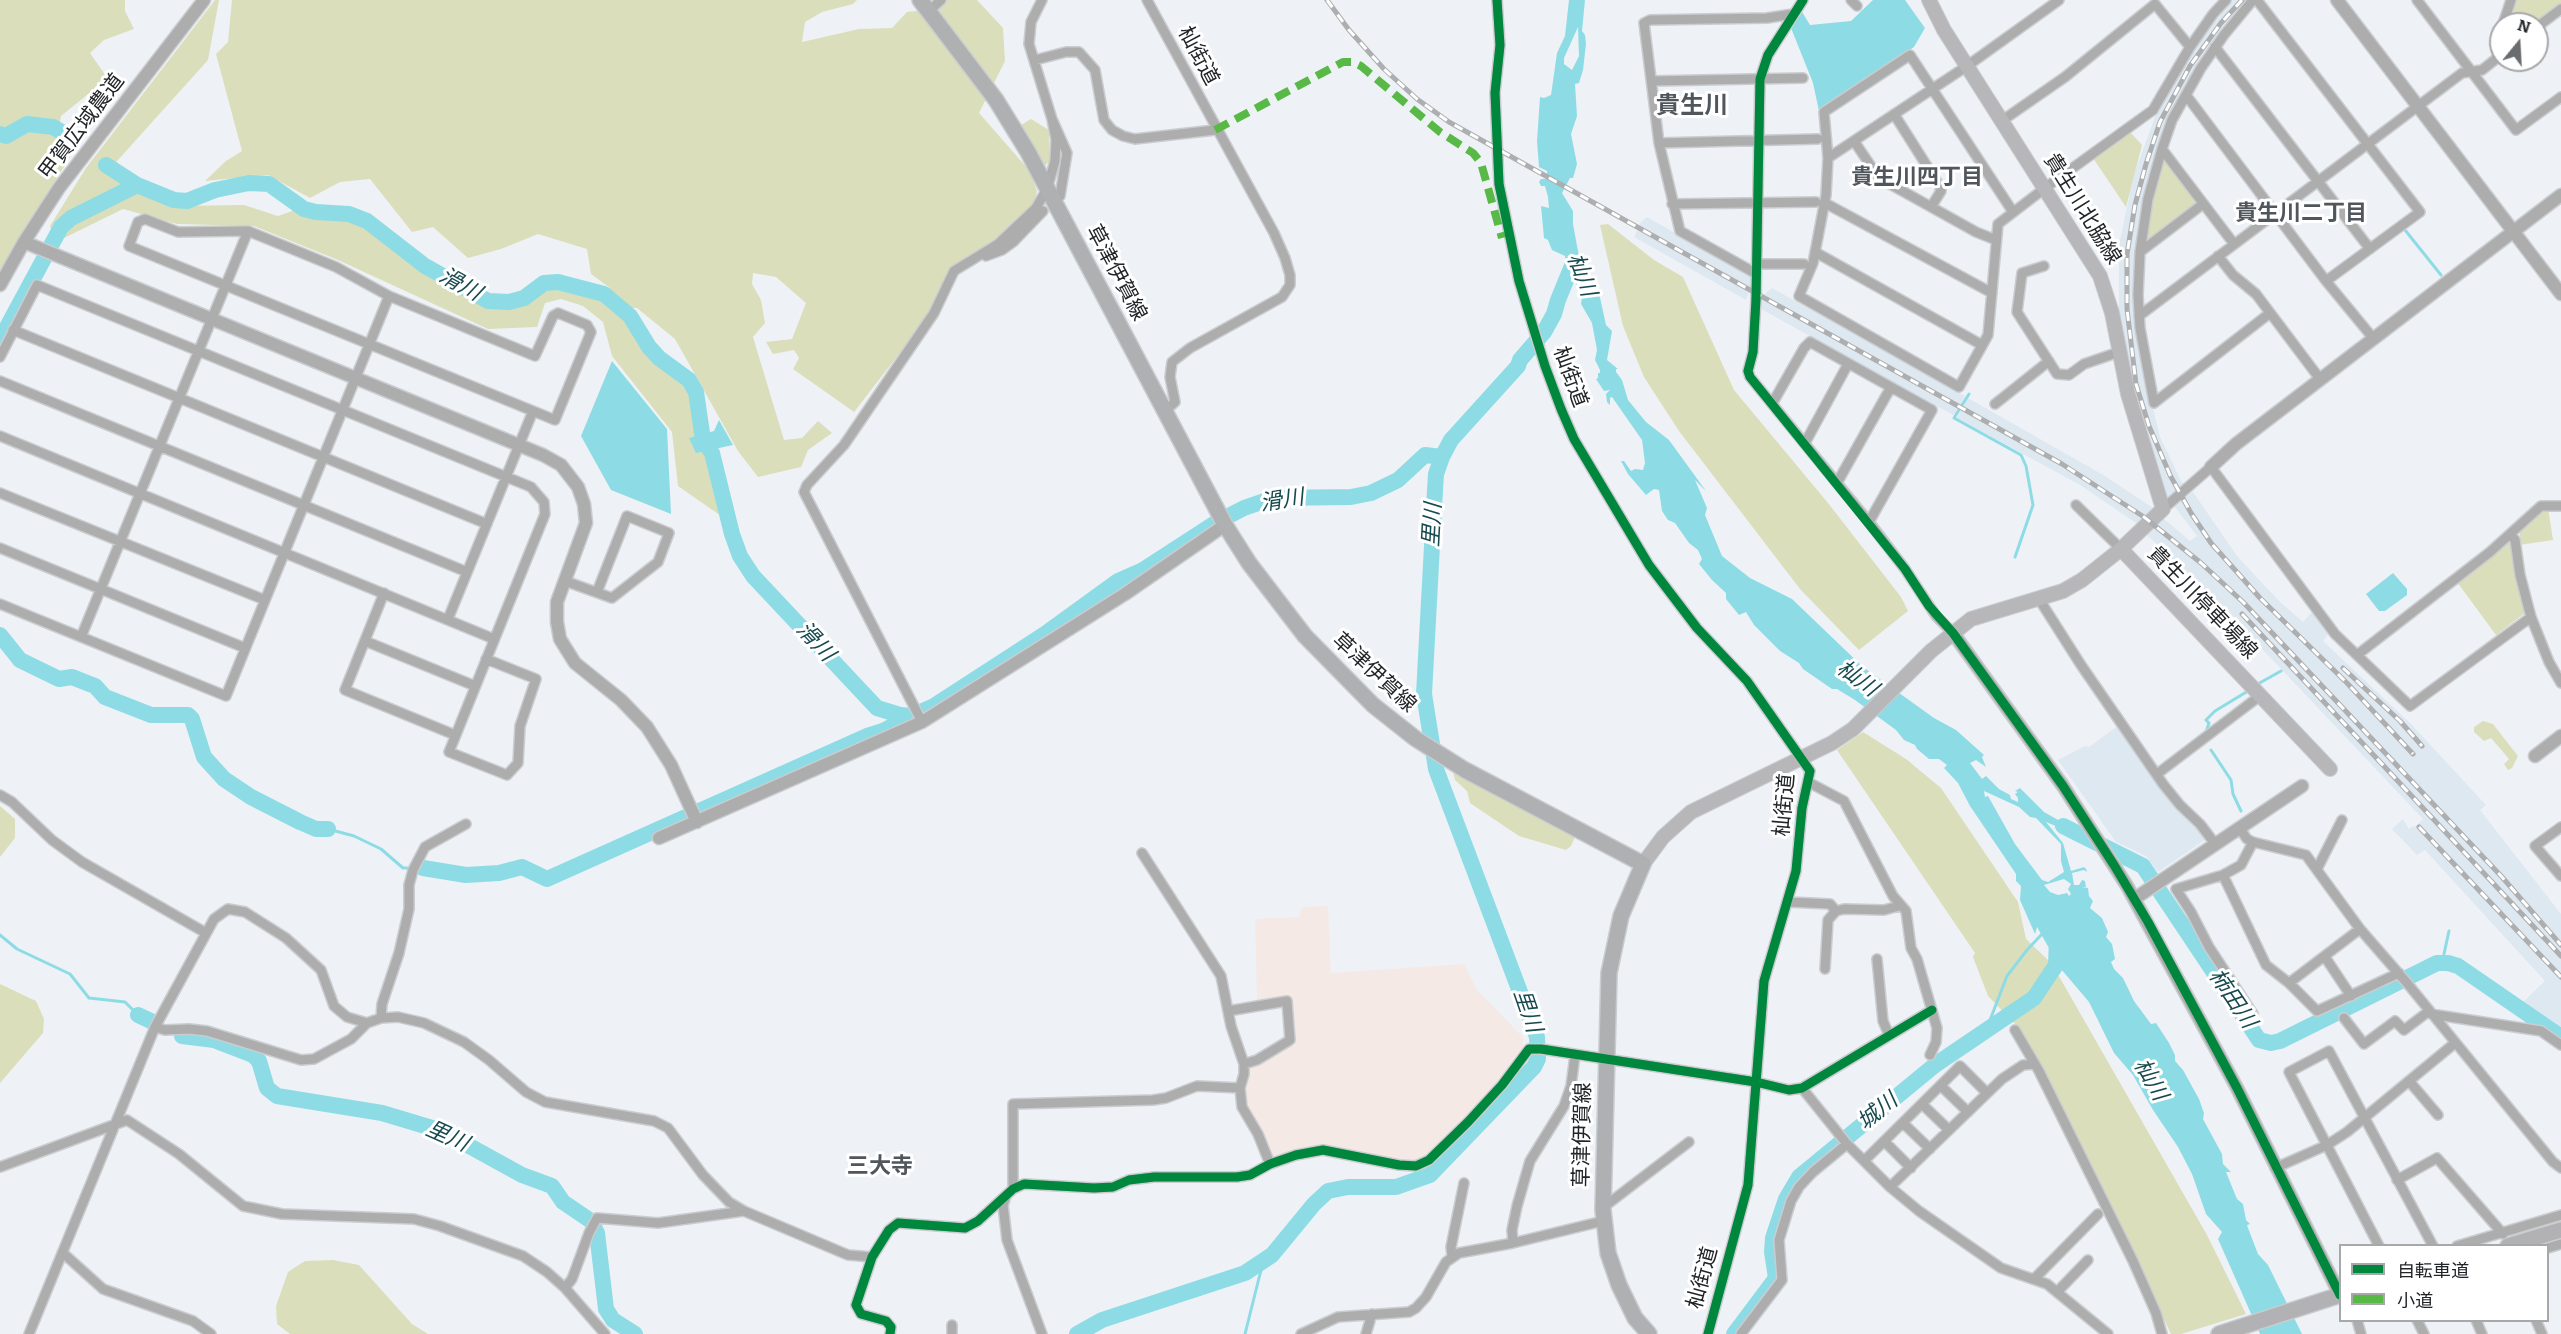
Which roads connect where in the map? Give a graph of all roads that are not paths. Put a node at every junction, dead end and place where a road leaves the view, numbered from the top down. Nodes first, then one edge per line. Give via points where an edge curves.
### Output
1 (204, 0) edge
2 (941, 0) edge
3 (1042, 0) edge
4 (1147, 0) edge
5 (1497, 0) edge
6 (1803, 0) edge
7 (2059, 0) edge
8 (2226, 0) edge
9 (2255, 0) edge
10 (2337, 0) edge
11 (2417, 0) edge
12 (1934, 2) edge
13 (924, 6) edge
14 (1792, 14) junction
15 (2190, 47) junction
16 (2215, 47) junction
17 (1035, 60) junction
18 (2489, 64) edge
19 (1967, 66) junction
20 (2471, 72) junction
21 (1803, 78) dead end
22 (1760, 79) junction
23 (1652, 81) junction
24 (1933, 89) junction
25 (2186, 94) junction
26 (2561, 97) edge
27 (2419, 106) junction
28 (1894, 114) junction
29 (1052, 119) junction
30 (2002, 120) junction
31 (1215, 130) junction
32 (1818, 140) dead end
33 (1759, 141) junction
34 (1854, 141) junction
35 (1659, 143) junction
36 (2368, 144) junction
37 (2162, 149) junction
38 (1828, 158) junction
39 (2318, 180) junction
40 (2044, 188) junction
41 (1054, 192) junction
42 (2561, 195) edge
43 (1820, 202) junction
44 (1757, 203) junction
45 (1672, 204) junction
46 (2203, 204) junction
47 (1931, 207) junction
48 (1043, 211) dead end
49 (2013, 212) junction
50 (2275, 215) junction
51 (248, 231) junction
52 (2514, 231) junction
53 (1996, 240) junction
54 (24, 242) junction
55 (2234, 244) junction
56 (2370, 249) junction
57 (1815, 252) junction
58 (2140, 252) junction
59 (980, 256) junction
60 (2218, 256) junction
61 (1804, 264) dead end
62 (2044, 266) dead end
63 (1756, 269) junction
64 (2326, 281) junction
65 (0, 285) edge
66 (226, 285) junction
67 (1992, 293) junction
68 (2561, 294) edge
69 (389, 296) junction
70 (2270, 313) junction
71 (2139, 316) junction
72 (212, 319) junction
73 (13, 330) junction
74 (2373, 338) junction
75 (370, 344) junction
76 (1982, 345) junction
77 (199, 351) junction
78 (2119, 352) junction
79 (0, 357) edge
80 (2049, 361) junction
81 (1848, 364) junction
82 (356, 379) junction
83 (2320, 379) junction
84 (0, 381) edge
85 (1891, 387) junction
86 (179, 399) junction
87 (1772, 404) junction
88 (1995, 404) dead end
89 (343, 410) junction
90 (533, 411) junction
91 (1165, 411) junction
92 (0, 436) edge
93 (1805, 443) junction
94 (519, 445) junction
95 (159, 446) junction
96 (324, 458) junction
97 (2211, 467) junction
98 (506, 477) junction
99 (1837, 483) junction
100 (0, 493) edge
101 (140, 494) junction
102 (304, 505) junction
103 (2076, 505) dead end
104 (2561, 506) edge
105 (2163, 509) junction
106 (1223, 520) junction
107 (1869, 522) junction
108 (487, 524) junction
109 (2510, 534) junction
110 (120, 542) junction
111 (0, 548) edge
112 (2121, 549) junction
113 (284, 553) junction
114 (467, 572) junction
115 (565, 581) junction
116 (100, 589) junction
117 (597, 592) junction
118 (384, 593) junction
119 (2039, 598) junction
120 (265, 600) junction
121 (0, 604) edge
122 (2531, 617) junction
123 (448, 619) junction
124 (81, 636) junction
125 (1949, 637) junction
126 (494, 639) junction
127 (364, 642) junction
128 (245, 648) junction
129 (2357, 655) junction
130 (486, 659) junction
131 (2561, 683) edge
132 (475, 686) junction
133 (2261, 695) junction
134 (921, 719) junction
135 (455, 735) junction
136 (2561, 736) edge
137 (2535, 756) dead end
138 (1801, 758) junction
139 (2330, 769) dead end
140 (2157, 774) junction
141 (1808, 782) junction
142 (2302, 786) dead end
143 (0, 795) edge
144 (2342, 820) dead end
145 (697, 822) junction
146 (466, 824) dead end
147 (2561, 827) edge
148 (2240, 829) junction
149 (659, 838) dead end
150 (2253, 842) junction
151 (2216, 845) junction
152 (1142, 853) dead end
153 (1643, 864) junction
154 (2317, 869) junction
155 (2223, 875) junction
156 (2561, 876) edge
157 (2134, 900) junction
158 (1789, 902) junction
159 (1899, 906) junction
160 (1836, 911) junction
161 (2360, 929) junction
162 (206, 933) junction
163 (2325, 957) junction
164 (1877, 959) dead end
165 (1825, 969) dead end
166 (2403, 978) junction
167 (2289, 983) junction
168 (2351, 996) junction
169 (1932, 1010) junction
170 (1228, 1011) junction
171 (2430, 1012) junction
172 (2253, 1014) dead end
173 (381, 1018) junction
174 (2344, 1018) dead end
175 (367, 1023) junction
176 (155, 1026) junction
177 (2015, 1030) dead end
178 (1889, 1035) junction
179 (2456, 1043) junction
180 (2561, 1046) edge
181 (1575, 1055) junction
182 (1930, 1055) dead end
183 (1606, 1060) junction
184 (1244, 1064) junction
185 (2035, 1064) junction
186 (2409, 1081) junction
187 (1756, 1082) junction
188 (1941, 1086) junction
189 (1239, 1088) junction
190 (1802, 1088) junction
191 (1987, 1093) junction
192 (1922, 1104) junction
193 (1968, 1112) junction
194 (2438, 1115) dead end
195 (2365, 1118) junction
196 (114, 1123) junction
197 (1903, 1123) junction
198 (1949, 1130) junction
199 (1689, 1142) dead end
200 (1844, 1142) junction
201 (1884, 1142) junction
202 (2327, 1145) junction
203 (1930, 1149) junction
204 (1864, 1161) junction
205 (1270, 1164) junction
206 (0, 1167) edge
207 (1911, 1168) junction
208 (2275, 1168) junction
209 (2561, 1168) edge
210 (2397, 1180) junction
211 (1464, 1183) dead end
212 (1890, 1187) junction
213 (1009, 1193) junction
214 (1603, 1203) junction
215 (744, 1210) junction
216 (2098, 1214) dead end
217 (2561, 1215) edge
218 (1603, 1221) junction
219 (2505, 1240) edge
220 (2560, 1242) edge
221 (1513, 1243) junction
222 (2378, 1244) edge
223 (2432, 1244) edge
224 (2467, 1244) edge
225 (63, 1253) junction
226 (1452, 1256) junction
227 (872, 1257) junction
228 (2088, 1260) dead end
229 (2035, 1278) junction
230 (565, 1287) junction
231 (2057, 1292) junction
232 (2336, 1297) edge
233 (1372, 1314) junction
234 (29, 1334) edge
235 (211, 1334) edge
236 (605, 1334) edge
237 (890, 1334) edge
238 (1042, 1334) edge
239 (1301, 1334) edge
240 (1366, 1334) edge
241 (1648, 1334) edge
242 (1707, 1334) edge
243 (1741, 1334) edge
244 (2108, 1334) edge
245 (2162, 1334) edge
246 (2219, 1334) edge

1 - 54 street, 甲賀広域農道 via 77,163
2 - 13 street
3 - 17 street via 1031,22 1029,44
4 - 31 street, 杣街道
5 - 138 street, 杣街道 via 1499,184 1519,281 1549,377 1574,439 1649,565 1697,628 1747,681
6 - 14 street
7 - 19 street
8 - 15 street
9 - 16 street
9 - 36 street
10 - 27 street
11 - 20 street
12 - 19 main road, 貴生川北脇線
13 - 41 main road, 草津伊賀線 via 996,100
14 - 22 street via 1768,55
14 - 23 street via 1650,20 1644,23
15 - 30 street via 2156,4 2065,77
15 - 40 street via 2153,110
16 - 25 street
16 - 39 street
17 - 29 street
17 - 31 street via 1079,52 1095,70 1104,120 1123,136 1135,139
18 - 20 street
19 - 24 street
19 - 30 main road, 貴生川北脇線
20 - 26 street via 2516,130
20 - 27 street via 2462,73
21 - 22 street
22 - 23 street
22 - 33 street
23 - 35 street
24 - 28 street
24 - 38 street via 1910,55 1824,112
24 - 49 street
25 - 37 street
25 - 50 street
27 - 36 street
27 - 52 street
28 - 34 street
28 - 47 street via 1939,185 1941,191
29 - 41 street via 1056,139
29 - 41 street via 1067,153
30 - 40 main road, 貴生川北脇線
31 - 91 street, 杣街道 via 1286,258 1290,285 1273,302 1178,356 1170,369 1175,402
32 - 33 street
33 - 35 street
33 - 44 street
34 - 38 street
34 - 47 street via 1879,178
35 - 45 street
36 - 39 street
36 - 56 street via 2420,212
37 - 46 street
37 - 58 street via 2148,199
38 - 43 street
39 - 50 street
39 - 56 street
40 - 49 street
40 - 78 main road, 貴生川北脇線 via 2100,276
41 - 59 street via 1022,224
41 - 91 main road, 草津伊賀線
42 - 52 street
43 - 44 street
43 - 57 street
43 - 67 street
44 - 45 street
44 - 63 street
45 - 63 street via 1680,231
46 - 55 street
46 - 58 street
47 - 53 street
48 - 59 street via 1002,250
49 - 53 street via 1998,224
50 - 55 street
50 - 64 street
51 - 66 street
51 - 66 street via 178,232 145,219 138,222 129,246
51 - 69 street via 336,267
52 - 68 street
52 - 74 street
53 - 67 street
54 - 65 street, 甲賀広域農道
54 - 72 street
55 - 60 street
56 - 64 street
57 - 76 street
57 - 76 street via 1798,296 1959,387
58 - 71 street
59 - 134 street via 954,271 934,313 844,445 804,492
60 - 70 street
60 - 71 street
61 - 63 street
62 - 80 street via 2022,273 2017,312
63 - 87 street via 1753,352 1748,371
64 - 74 street
66 - 72 street
66 - 75 street
67 - 76 street via 1988,335
69 - 75 street
69 - 90 street via 535,356 558,313 587,325 591,332 555,420
70 - 71 street via 2154,403
70 - 83 street
72 - 77 street
72 - 82 street
73 - 77 street via 37,285
73 - 79 street
73 - 86 street
74 - 83 street
75 - 82 street
75 - 90 street
77 - 86 street
77 - 89 street
78 - 80 street via 2084,364 2069,375 2057,374
78 - 105 main road, 貴生川北脇線
80 - 88 street
81 - 85 street
81 - 87 street via 1810,342
81 - 93 street
82 - 89 street
82 - 94 street
83 - 97 street
84 - 95 street
85 - 99 street
85 - 107 street via 1932,410
86 - 95 street
86 - 96 street
87 - 93 street
89 - 96 street
89 - 98 street
90 - 94 street
91 - 106 main road, 草津伊賀線
92 - 101 street
93 - 99 street
94 - 98 street
94 - 115 street via 561,465 581,494 586,523
95 - 101 street
95 - 102 street
96 - 102 street
96 - 108 street
97 - 105 street
97 - 129 street via 2329,626
98 - 108 street
98 - 126 street via 536,490 544,502 545,514
99 - 107 street
100 - 110 street
101 - 110 street
101 - 113 street
102 - 113 street
102 - 114 street
103 - 112 street
104 - 109 street via 2541,506
105 - 112 main road
106 - 134 street via 1125,594
106 - 153 main road, 草津伊賀線 via 1249,562 1305,636 1373,705 1465,770
107 - 125 street
108 - 114 street
109 - 122 street via 2515,540
109 - 129 street
110 - 116 street
110 - 120 street
111 - 116 street
112 - 119 main road, 貴生川停車場線 via 2082,580
112 - 133 main road, 貴生川停車場線
113 - 118 street
113 - 120 street
114 - 123 street
115 - 117 street
115 - 145 street via 556,612 563,645 575,663 628,705 647,727 671,765
116 - 124 street
116 - 128 street
117 - 117 street via 612,598 658,561 669,533 627,516
118 - 123 street
118 - 127 street
119 - 125 main road, 貴生川停車場線 via 1971,619
119 - 140 street
120 - 128 street
121 - 124 street
122 - 129 street via 2410,706
122 - 131 street
123 - 126 street
124 - 128 street via 226,696
125 - 138 main road, 貴生川停車場線 via 1866,717 1832,742
125 - 157 street via 2084,819
126 - 130 street
127 - 132 street
127 - 135 street via 345,690
130 - 132 street
130 - 135 street via 536,678 520,726 518,763 507,775 448,752
132 - 135 street
133 - 139 main road, 貴生川停車場線
133 - 140 street
134 - 145 street
136 - 137 street
138 - 141 street, 杣街道 via 1810,771
138 - 153 main road, 貴生川停車場線 via 1691,812 1663,837
140 - 151 street
141 - 158 street, 杣街道 via 1797,871
141 - 159 street via 1844,801
142 - 148 street
143 - 162 street via 82,862
144 - 154 street
145 - 149 street
146 - 173 street via 425,847 413,870 410,909 381,1004
147 - 156 street via 2535,846
148 - 150 street
148 - 151 street
150 - 154 street via 2306,855
150 - 155 street via 2241,865
151 - 157 street
152 - 170 street via 1218,969
153 - 183 main road, 草津伊賀線 via 1621,916 1610,973
154 - 161 street
155 - 167 street via 2266,965
155 - 172 street via 2176,889
157 - 208 street via 2237,1088
158 - 160 street via 1830,904
158 - 187 street, 杣街道 via 1767,968
159 - 160 street
159 - 169 street via 1908,915 1911,948
160 - 165 street via 1828,920
161 - 163 street
161 - 166 street
162 - 175 street via 214,919 228,909 245,912 286,938 321,970 334,1006 348,1017
162 - 176 street
163 - 167 street
163 - 168 street
164 - 178 street via 1882,1021
166 - 168 street
166 - 171 street
167 - 168 street via 2317,1011
169 - 178 street
169 - 182 street via 1937,1035
170 - 184 street
170 - 184 street via 1287,1001 1290,1040
171 - 174 street via 2404,1030 2395,1020 2364,1044
171 - 179 street
171 - 180 street via 2541,1031
173 - 175 street
173 - 215 street via 424,1023 464,1042 526,1092 545,1102 654,1120 668,1128 729,1202
175 - 176 street via 351,1039 314,1059 301,1060 207,1031 165,1030
176 - 196 street
177 - 185 street
178 - 190 street
179 - 186 street
179 - 209 street
181 - 183 street
181 - 205 street via 1529,1049 1468,1122 1422,1164 1399,1165 1323,1150
181 - 221 street via 1564,1106 1530,1161 1516,1206
183 - 187 street
183 - 214 main road, 草津伊賀線
184 - 189 street
185 - 191 street via 2011,1072
185 - 245 street via 2133,1261
186 - 194 street
186 - 195 street
187 - 190 street via 1789,1090
187 - 242 street, 杣街道 via 1748,1185
188 - 191 street via 1960,1066
188 - 192 street
188 - 193 street
189 - 205 street via 1242,1107
189 - 213 street via 1197,1086 1153,1100 1013,1104
190 - 200 street
191 - 193 street
192 - 197 street
192 - 198 street
193 - 198 street
195 - 202 street
195 - 202 street via 2329,1051 2289,1072
195 - 210 street
196 - 206 street
196 - 225 street
196 - 230 street via 130,1121 187,1160 243,1206 282,1214 424,1221 523,1256
197 - 201 street
197 - 203 street
198 - 203 street
199 - 214 street via 1609,1203
200 - 204 street
200 - 243 street via 1804,1180 1795,1194 1779,1240 1782,1280
201 - 204 street
201 - 207 street
202 - 208 street
202 - 222 street
203 - 207 street
204 - 212 street
205 - 213 street via 1238,1178 1154,1177 1094,1188 1033,1183
207 - 212 street
208 - 232 street
210 - 219 street via 2437,1158
210 - 223 street
211 - 226 street
212 - 229 street via 2001,1268
213 - 227 street via 965,1228 898,1222 888,1230
213 - 238 street via 1003,1205 1007,1240
214 - 218 main road, 草津伊賀線
215 - 227 street via 848,1255
215 - 230 street via 658,1223 597,1218
216 - 229 street
217 - 219 street
218 - 221 street
218 - 241 main road, 草津伊賀線 via 1619,1285 1635,1318
219 - 220 highway
219 - 224 street
221 - 226 street
225 - 234 street
225 - 235 street via 103,1289 193,1321
226 - 233 street via 1416,1308 1409,1312
227 - 237 street via 856,1305 861,1314 886,1321 891,1327
228 - 231 street
229 - 231 street
230 - 236 street
231 - 244 street
232 - 246 highway
233 - 239 street via 1338,1317
233 - 240 street

